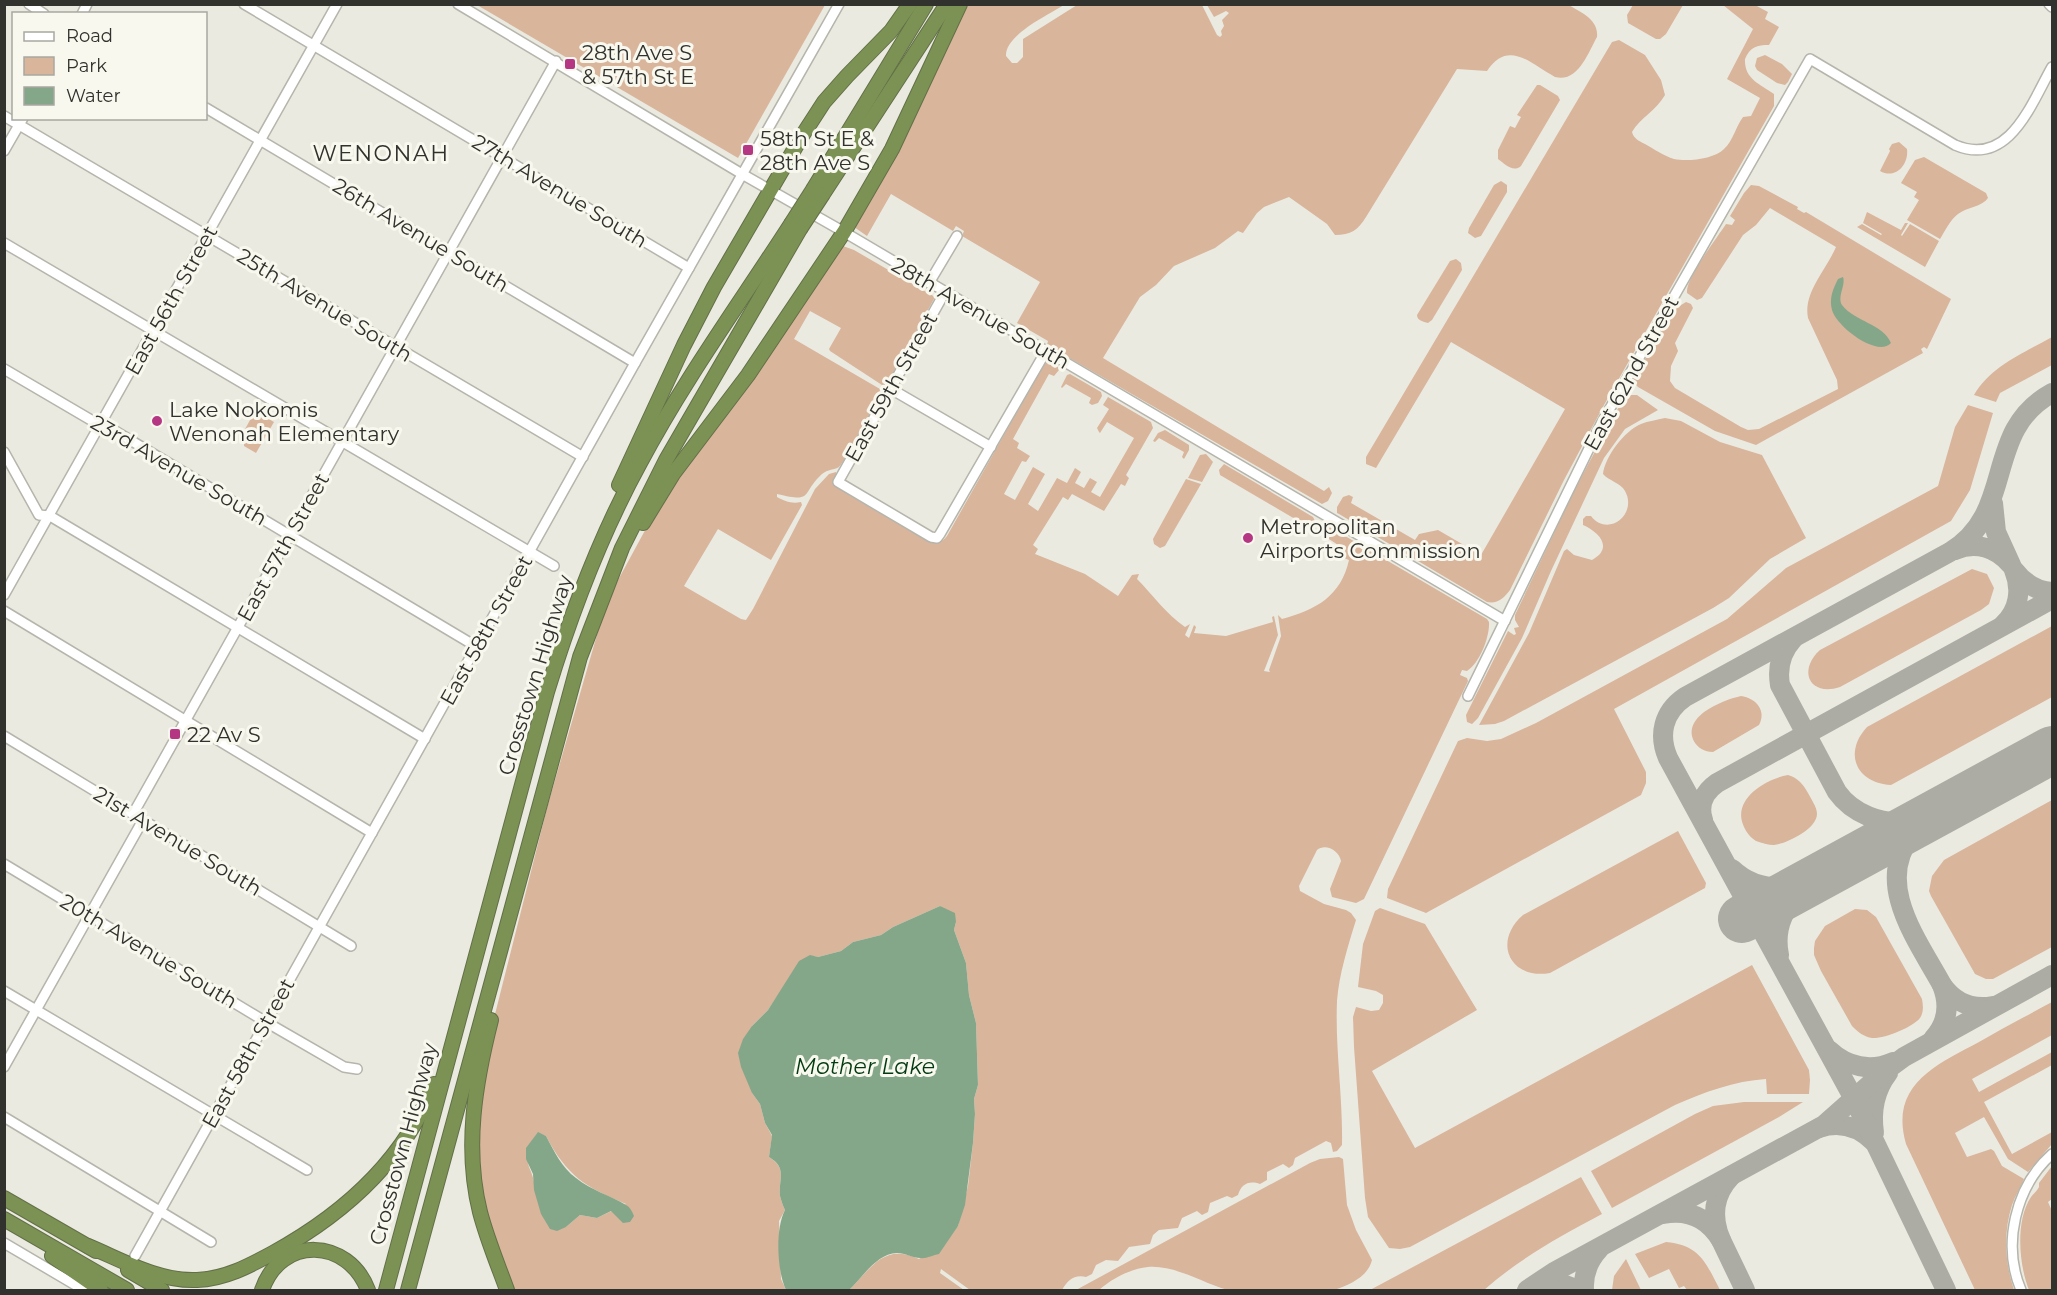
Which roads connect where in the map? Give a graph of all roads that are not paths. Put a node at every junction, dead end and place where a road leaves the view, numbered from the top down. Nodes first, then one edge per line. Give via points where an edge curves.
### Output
1 (244, 4) edge
2 (337, 4) edge
3 (458, 4) edge
4 (839, 4) edge
5 (910, 4) edge
6 (926, 4) edge
7 (947, 4) edge
8 (960, 4) edge
9 (314, 46) junction
10 (556, 61) junction
11 (2052, 67) edge
12 (207, 109) edge
13 (21, 122) edge
14 (261, 140) junction
15 (4, 151) edge
16 (502, 157) junction
17 (742, 174) junction
18 (771, 190) junction
19 (819, 191) junction
20 (796, 226) junction
21 (844, 232) junction
22 (207, 235) junction
23 (957, 236) dead end
24 (4, 243) edge
25 (449, 251) junction
26 (689, 268) junction
27 (929, 283) junction
28 (945, 292) junction
29 (154, 331) junction
30 (395, 347) junction
31 (1046, 351) junction
32 (635, 363) junction
33 (4, 369) edge
34 (891, 389) junction
35 (101, 424) junction
36 (342, 442) junction
37 (991, 447) junction
38 (4, 452) edge
39 (583, 457) junction
40 (50, 516) junction
41 (290, 535) junction
42 (530, 552) junction
43 (554, 566) dead end
44 (607, 584) junction
45 (4, 595) edge
46 (579, 595) junction
47 (4, 611) edge
48 (1505, 621) junction
49 (238, 628) junction
50 (477, 647) junction
51 (1468, 696) dead end
52 (186, 721) junction
53 (4, 736) edge
54 (425, 739) junction
55 (133, 814) junction
56 (143, 820) junction
57 (372, 833) junction
58 (4, 864) edge
59 (513, 906) junction
60 (90, 916) junction
61 (319, 928) junction
62 (351, 946) dead end
63 (4, 991) edge
64 (463, 1003) junction
65 (37, 1010) junction
66 (266, 1023) junction
67 (4, 1067) edge
68 (357, 1069) dead end
69 (213, 1116) junction
70 (4, 1117) edge
71 (2052, 1154) edge
72 (307, 1170) dead end
73 (4, 1198) edge
74 (160, 1211) junction
75 (4, 1220) edge
76 (211, 1242) dead end
77 (4, 1243) edge
78 (88, 1246) junction
79 (135, 1256) dead end
80 (84, 1290) edge
81 (101, 1290) edge
82 (127, 1290) edge
83 (162, 1290) edge
84 (262, 1290) edge
85 (368, 1290) edge
86 (386, 1290) edge
87 (408, 1290) edge
88 (507, 1290) edge
89 (2020, 1290) edge

1 - 9 street, 27th Avenue South
2 - 9 street, East 56th Street
3 - 10 street, 28th Avenue South
4 - 17 street, East 58th Street
5 - 18 highway via 891,31 824,102
6 - 19 highway, Crosstown Highway
7 - 19 highway, Crosstown Highway
8 - 21 highway via 892,149
9 - 14 street, East 56th Street
9 - 16 street, 27th Avenue South
10 - 16 street, East 57th Street
10 - 17 street, 28th Avenue South
11 - 48 street, East 62nd Street via 2008,139 1979,150 1963,149 1810,59 1601,424
12 - 14 street, 26th Avenue South
13 - 15 street
13 - 22 street, 25th Avenue South
14 - 22 street, East 56th Street
14 - 25 street, 26th Avenue South
16 - 25 street, East 57th Street
16 - 26 street, 27th Avenue South
17 - 18 street, 28th Avenue South
17 - 26 street, East 58th Street
18 - 21 street, 28th Avenue South
18 - 46 highway via 684,345 600,526
19 - 20 highway, Crosstown Highway, bridge
20 - 44 highway, Crosstown Highway via 666,460
20 - 46 highway, Crosstown Highway via 671,408 608,527
21 - 27 street, 28th Avenue South
21 - 44 highway via 748,375 673,474
22 - 29 street, East 56th Street
22 - 30 street, 25th Avenue South
23 - 27 street, East 59th Street
24 - 29 street
25 - 30 street, East 57th Street
25 - 32 street, 26th Avenue South
26 - 32 street, East 58th Street
27 - 28 street, 28th Avenue South
28 - 31 street, 28th Avenue South
28 - 34 street, East 59th Street
29 - 35 street, East 56th Street
29 - 36 street
30 - 36 street, East 57th Street
30 - 39 street, 25th Avenue South
31 - 37 street
31 - 48 street, 28th Avenue South
32 - 39 street, East 58th Street
33 - 35 street, 23rd Avenue South
34 - 37 street
34 - 37 street, East 59th Street via 838,482 931,537 937,538
35 - 40 street, East 56th Street
35 - 41 street, 23rd Avenue South
36 - 41 street, East 57th Street
36 - 42 street
38 - 40 street via 36,512
39 - 42 street, East 58th Street
40 - 45 street, East 56th Street
40 - 49 street
41 - 49 street, East 57th Street
41 - 50 street, 23rd Avenue South
42 - 43 street
42 - 50 street, East 58th Street
44 - 59 highway, Crosstown Highway via 580,657
46 - 64 highway, Crosstown Highway via 548,692
47 - 52 street
48 - 51 street, East 62nd Street
49 - 52 street, East 57th Street
49 - 54 street
50 - 54 street, East 58th Street
52 - 55 street, East 57th Street
52 - 57 street
53 - 55 street, 21st Avenue South
54 - 57 street, East 58th Street
55 - 56 street, 21st Avenue South
56 - 60 street
56 - 61 street, 21st Avenue South
57 - 61 street, East 58th Street
58 - 60 street, 20th Avenue South
59 - 87 highway, Crosstown Highway
59 - 88 highway via 480,1066 472,1147 480,1210
60 - 65 street
60 - 66 street, 20th Avenue South
61 - 62 street, 21st Avenue South
61 - 66 street, East 58th Street
63 - 65 street
64 - 78 highway via 428,1097 411,1130 372,1182 324,1222 252,1264 207,1279 171,1278
64 - 86 highway, Crosstown Highway
65 - 67 street
65 - 69 street
66 - 68 street, 20th Avenue South via 344,1067
66 - 69 street, East 58th Street
69 - 72 street
69 - 74 street, East 58th Street
70 - 74 street
71 - 89 street via 2026,1188 2016,1216 2012,1246
73 - 78 highway
74 - 76 street
74 - 79 street, East 58th Street
75 - 81 highway
75 - 82 highway
77 - 80 street
78 - 83 highway
84 - 85 highway via 283,1260 300,1252 320,1250 351,1263

